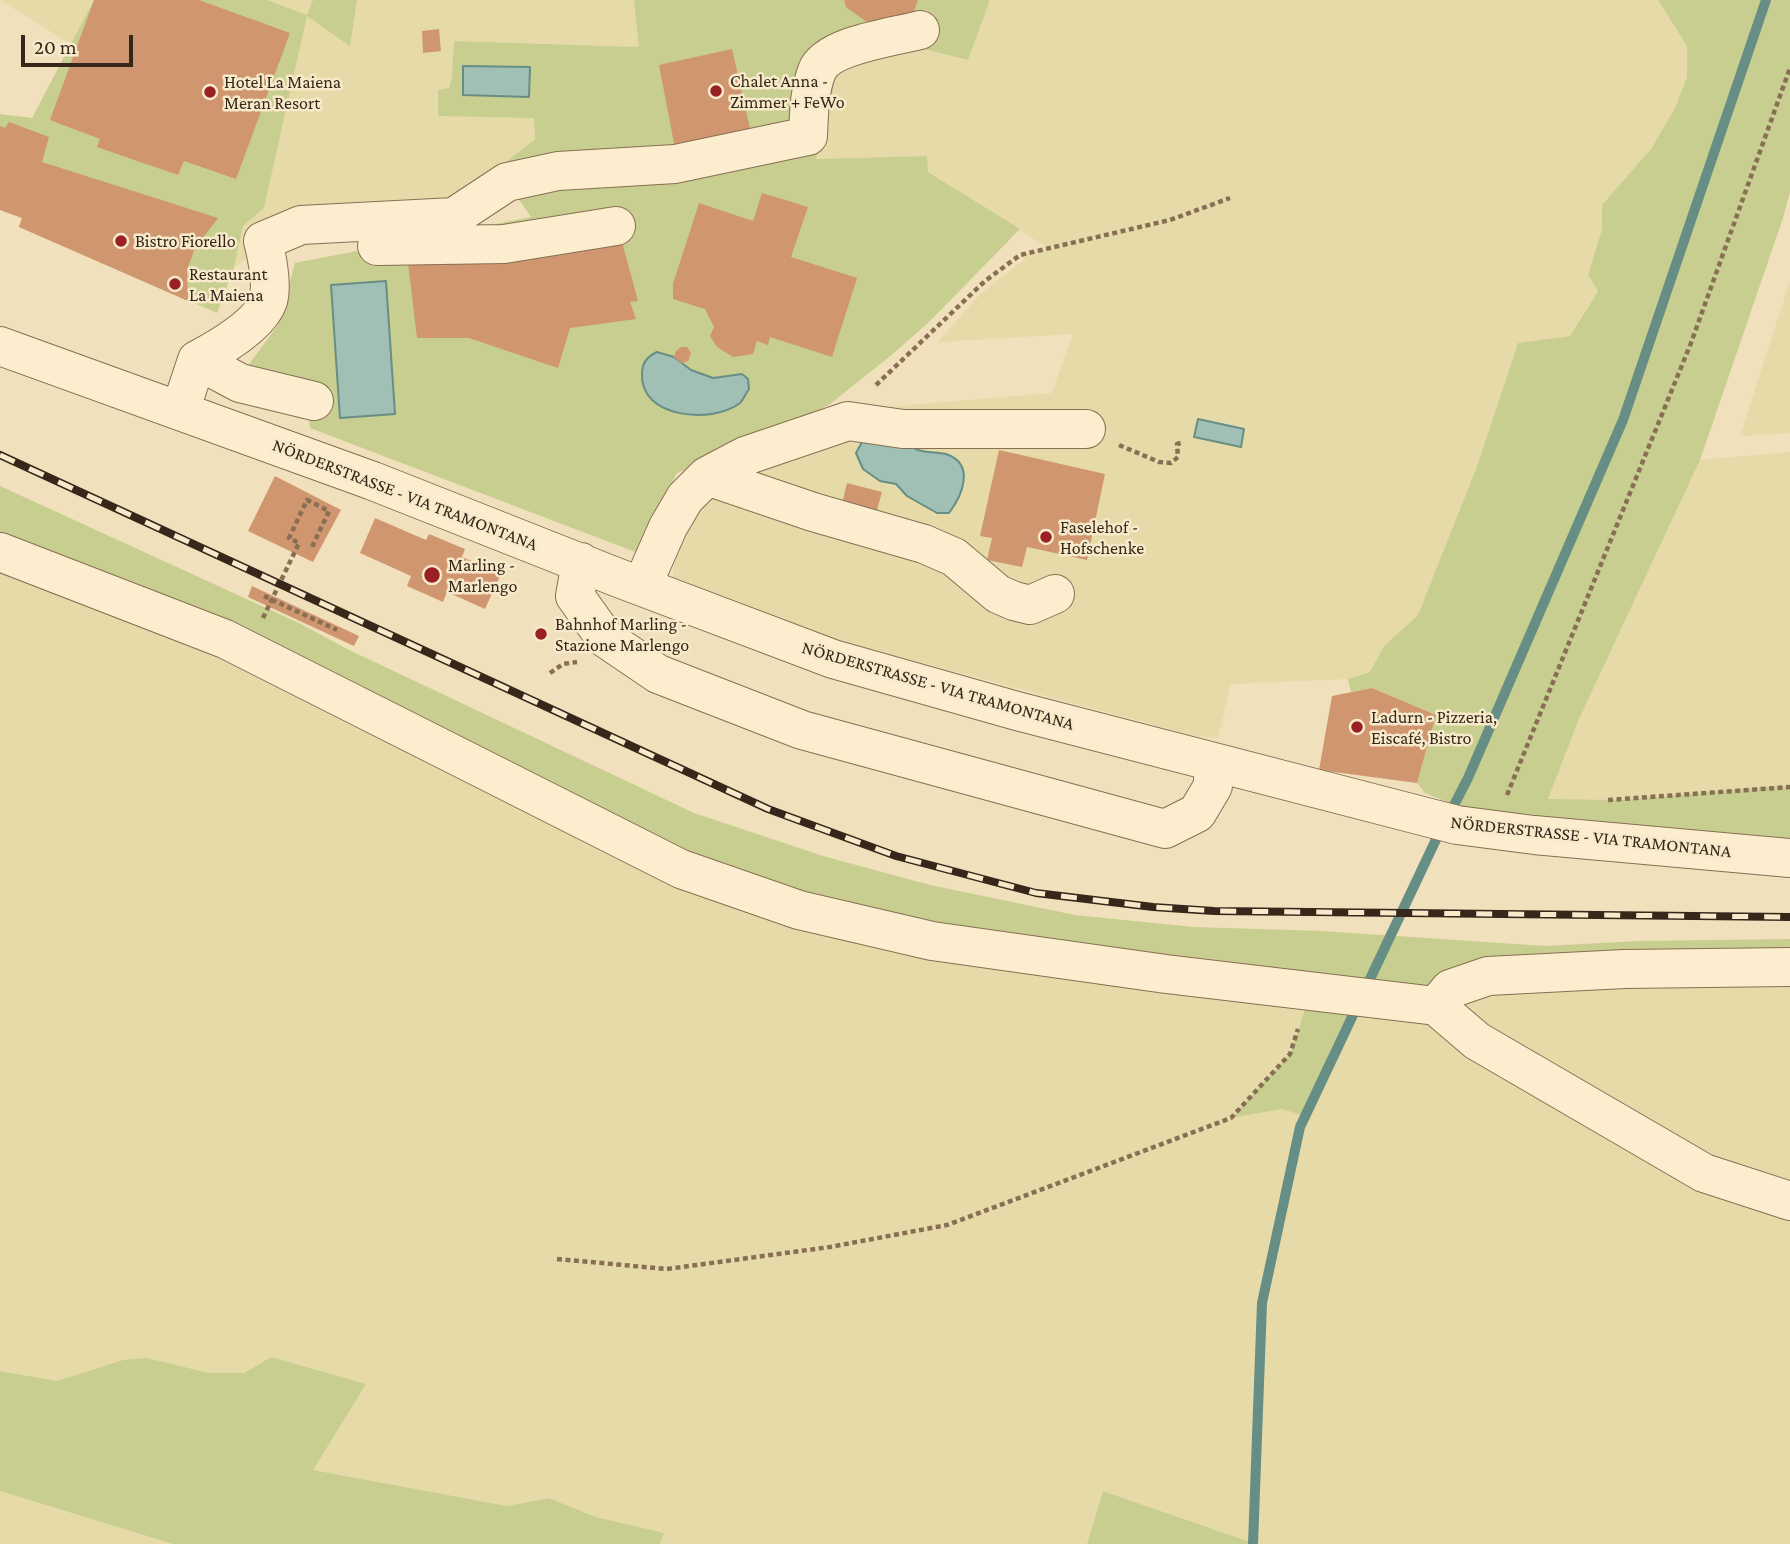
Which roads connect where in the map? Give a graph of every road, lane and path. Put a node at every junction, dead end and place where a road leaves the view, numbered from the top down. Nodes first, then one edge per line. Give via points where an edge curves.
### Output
1 (919, 30) dead end
2 (1790, 68) edge
3 (1230, 198) dead end
4 (616, 226) dead end
5 (268, 262) junction
6 (0, 346) edge
7 (197, 360) junction
8 (314, 401) dead end
9 (180, 411) junction
10 (832, 427) junction
11 (1086, 429) joint
12 (1184, 442) dead end
13 (707, 476) junction
14 (312, 547) dead end
15 (0, 552) edge
16 (581, 562) junction
17 (642, 586) junction
18 (1055, 594) dead end
19 (264, 596) dead end
20 (271, 600) junction
21 (337, 630) dead end
22 (247, 650) junction
23 (1213, 762) junction
24 (1513, 782) dead end
25 (1790, 787) edge
26 (1598, 800) dead end
27 (1790, 858) edge
28 (1790, 967) edge
29 (1342, 994) junction
30 (1436, 1006) junction
31 (1790, 1201) edge
32 (557, 1259) dead end

1 - 5 street via 841,50 827,58 817,69 808,135 675,164 558,171 507,183 454,217 301,225 262,241
2 - 24 path via 1691,343
3 - 10 path via 1170,220 1020,256 985,281
4 - 5 street via 504,244 298,251
5 - 7 street via 268,301 252,323
6 - 9 street, NÖRDERSTRASSE - VIA TRAMONTANA
7 - 8 street via 240,383
7 - 9 street
9 - 16 street, NÖRDERSTRASSE - VIA TRAMONTANA
10 - 11 street via 848,421 903,429
10 - 13 street via 745,456
11 - 12 path via 1159,463 1171,463 1178,457 1177,444
13 - 17 street via 685,498
13 - 18 street via 924,544 954,557 998,594 1014,601 1030,605
14 - 20 path via 329,511 307,500 289,538 299,543
15 - 22 street
16 - 17 street, NÖRDERSTRASSE - VIA TRAMONTANA
16 - 23 street via 575,596 605,638 658,674 802,730 1165,829 1198,813 1213,786
17 - 23 street, NÖRDERSTRASSE - VIA TRAMONTANA via 833,659
19 - 20 path
20 - 21 path
20 - 22 path
22 - 29 street via 681,869 799,910 932,941
23 - 27 street, NÖRDERSTRASSE - VIA TRAMONTANA via 1439,821 1534,835
25 - 26 path
28 - 30 street via 1488,976 1450,989
29 - 30 street
29 - 32 path via 1231,1118 947,1225 830,1247 667,1269
30 - 31 street via 1477,1041 1704,1173

